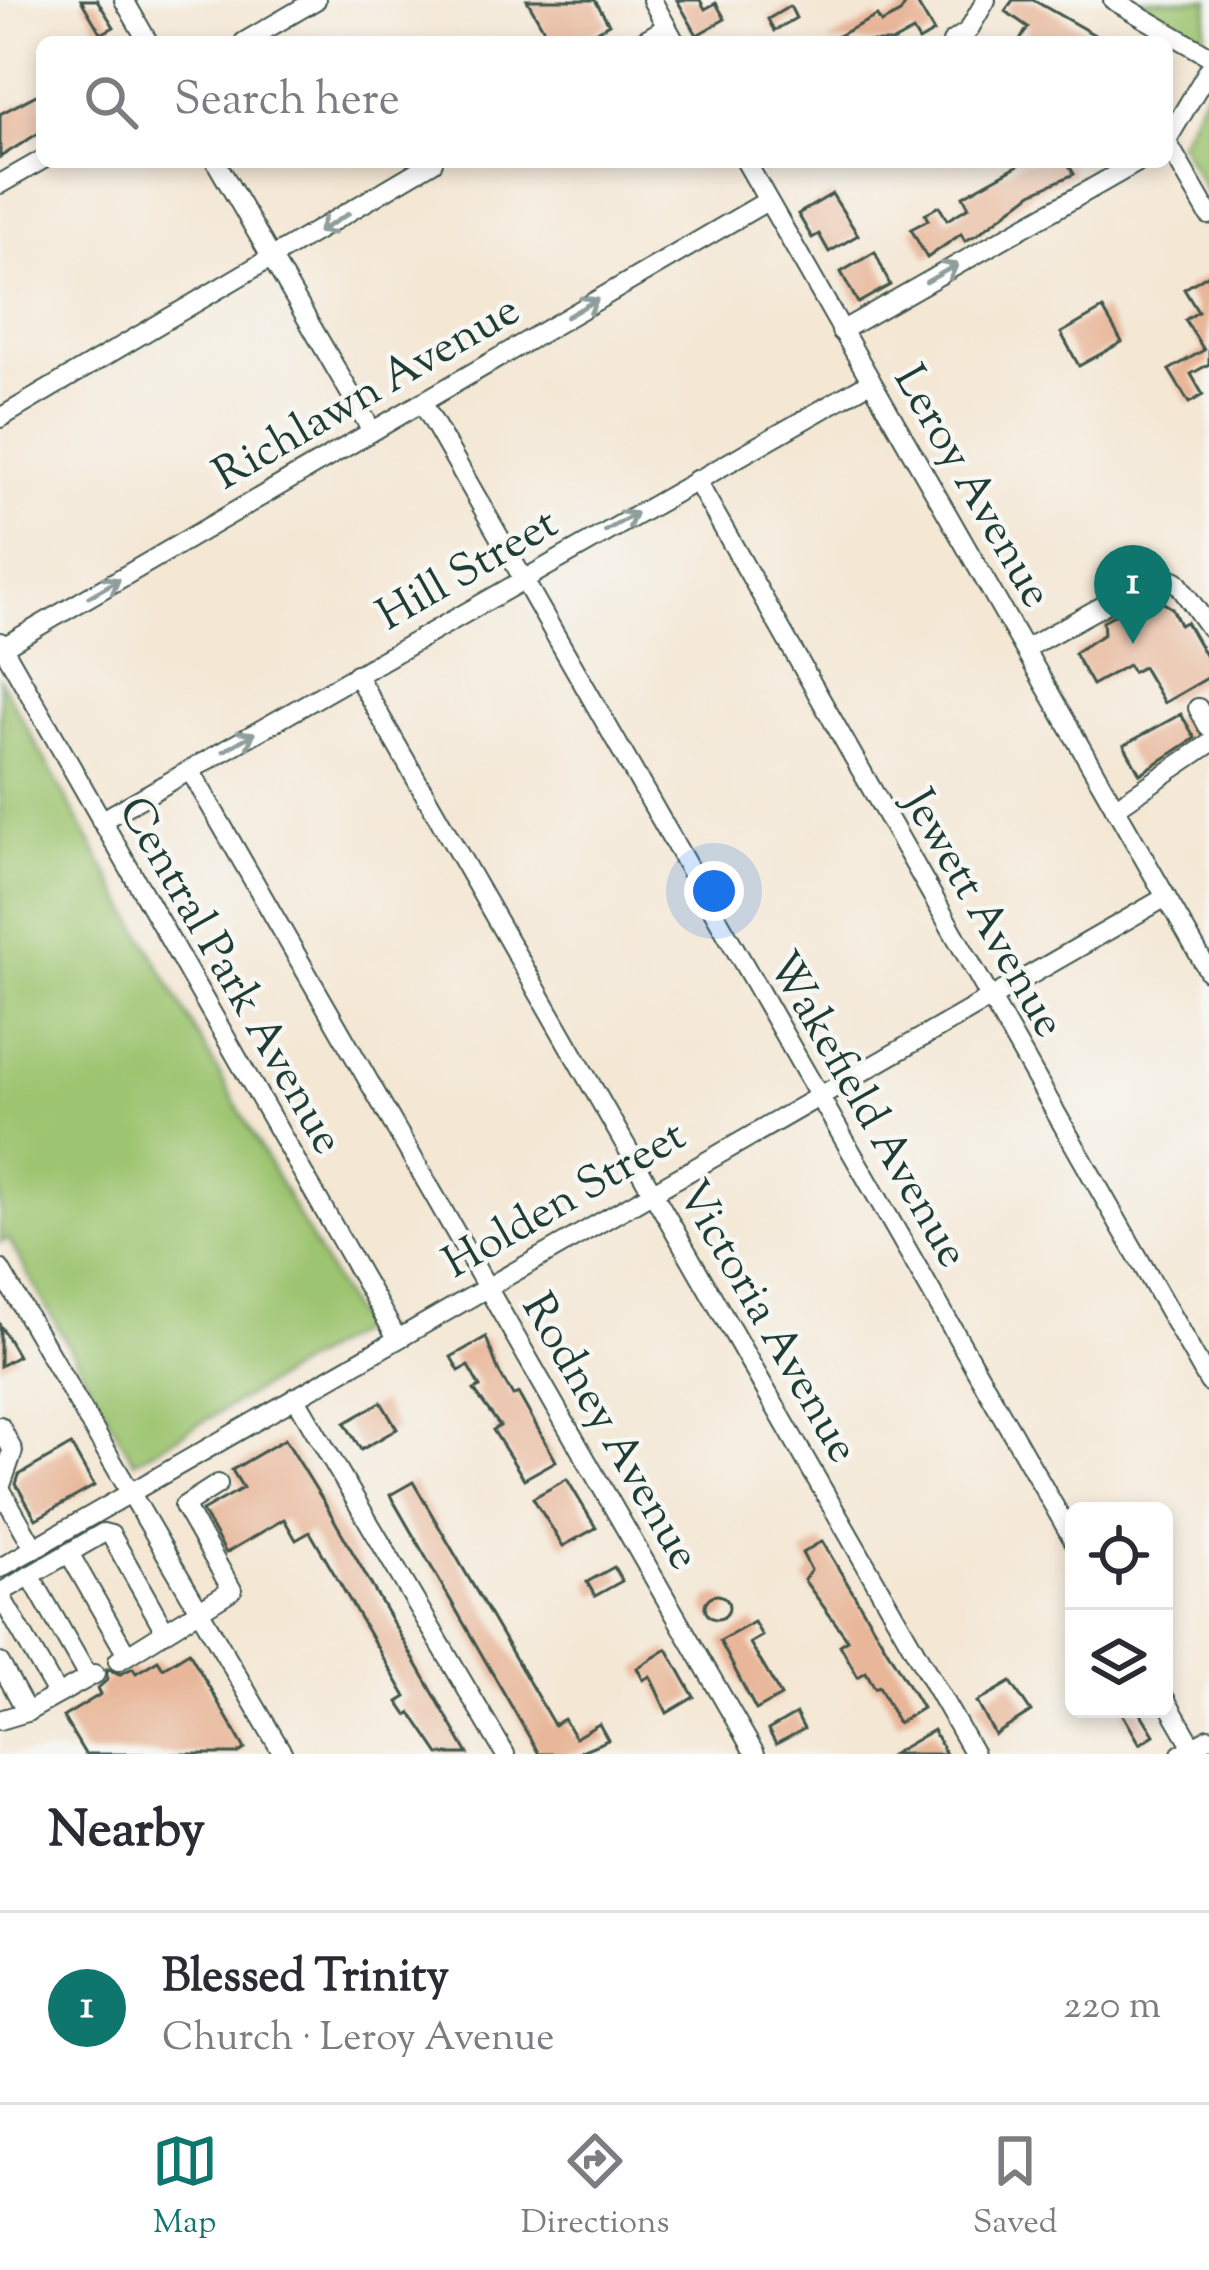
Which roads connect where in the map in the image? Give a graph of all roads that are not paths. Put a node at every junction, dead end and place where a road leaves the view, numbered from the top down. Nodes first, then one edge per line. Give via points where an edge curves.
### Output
1 (124, 0) edge
2 (316, 0) edge
3 (652, 0) edge
4 (986, 0) edge
5 (1112, 0) edge
6 (671, 35) edge
7 (145, 36) edge
8 (254, 36) edge
9 (963, 36) edge
10 (1209, 56) edge
11 (1209, 69) edge
12 (1173, 131) edge
13 (1173, 152) edge
14 (36, 163) edge
15 (219, 168) edge
16 (423, 168) edge
17 (749, 168) edge
18 (1127, 168) edge
19 (0, 184) edge
20 (767, 200) junction
21 (1209, 215) edge
22 (272, 260) junction
23 (841, 331) junction
24 (870, 382) junction
25 (422, 402) junction
26 (0, 418) edge
27 (372, 431) junction
28 (695, 480) junction
29 (520, 580) junction
30 (1209, 627) edge
31 (2, 645) edge
32 (1025, 649) junction
33 (356, 674) junction
34 (1198, 708) dead end
35 (1209, 728) edge
36 (1209, 744) edge
37 (190, 770) junction
38 (1115, 808) junction
39 (101, 821) junction
40 (1166, 897) junction
41 (1209, 972) edge
42 (989, 996) junction
43 (818, 1095) junction
44 (652, 1191) junction
45 (0, 1269) edge
46 (486, 1286) junction
47 (397, 1338) junction
48 (1209, 1382) edge
49 (295, 1397) junction
50 (0, 1426) edge
51 (218, 1484) dead end
52 (0, 1488) edge
53 (128, 1493) junction
54 (1065, 1525) edge
55 (40, 1544) junction
56 (63, 1556) junction
57 (0, 1568) edge
58 (30, 1575) junction
59 (0, 1594) edge
60 (198, 1610) junction
61 (165, 1630) junction
62 (0, 1663) edge
63 (57, 1694) junction
64 (27, 1712) junction
65 (1173, 1712) edge
66 (0, 1720) edge
67 (1194, 1746) edge
68 (284, 1754) edge
69 (505, 1754) edge
70 (754, 1754) edge
71 (974, 1754) edge

1 - 7 street
2 - 8 street
3 - 6 street
4 - 9 street
5 - 10 street
11 - 12 street
13 - 21 street
14 - 19 street
15 - 22 street
16 -> 22 street
17 - 20 street, Leroy Avenue
23 -> 18 street
20 - 23 street, Leroy Avenue
25 -> 20 street, Richlawn Avenue
22 - 26 street
22 - 27 street
23 - 24 street, Leroy Avenue
24 - 28 street, Hill Street
24 - 32 street, Leroy Avenue
25 - 27 street, Richlawn Avenue
25 - 29 street, Wakefield Avenue
31 -> 27 street, Richlawn Avenue
29 -> 28 street, Hill Street
28 - 42 street, Jewett Avenue
29 - 33 street, Hill Street
29 - 43 street, Wakefield Avenue
30 - 32 street via 1176,581 1160,574
31 - 39 street, Central Park Avenue
32 - 38 street, Leroy Avenue
37 -> 33 street, Hill Street
33 - 44 street, Victoria Avenue
34 - 35 street
36 - 38 street
37 - 39 street, Hill Street
37 - 46 street, Rodney Avenue
38 - 40 street, Leroy Avenue
39 - 47 street, Central Park Avenue
40 - 41 street, Leroy Avenue
40 - 42 street, Holden Street
42 - 43 street, Holden Street
42 - 48 street, Jewett Avenue
43 - 44 street, Holden Street
43 - 54 street, Wakefield Avenue
44 - 46 street, Holden Street
44 - 71 street, Victoria Avenue
45 - 53 street
46 - 47 street, Holden Street
46 - 70 street, Rodney Avenue
47 - 49 street, Holden Street
49 - 53 street, Holden Street
49 - 69 street
50 - 52 street via 13,1451
51 - 60 street via 184,1506 232,1590
52 - 55 street
53 - 55 street, Holden Street
53 - 60 street
55 - 56 street
55 - 57 street, Holden Street
56 - 58 street
56 - 61 street via 111,1535
56 - 61 street via 122,1658
58 - 59 street
58 - 63 street via 93,1674
59 - 63 street
60 - 61 street
60 - 68 street
62 - 64 street
63 - 64 street
64 - 66 street
65 - 67 street

